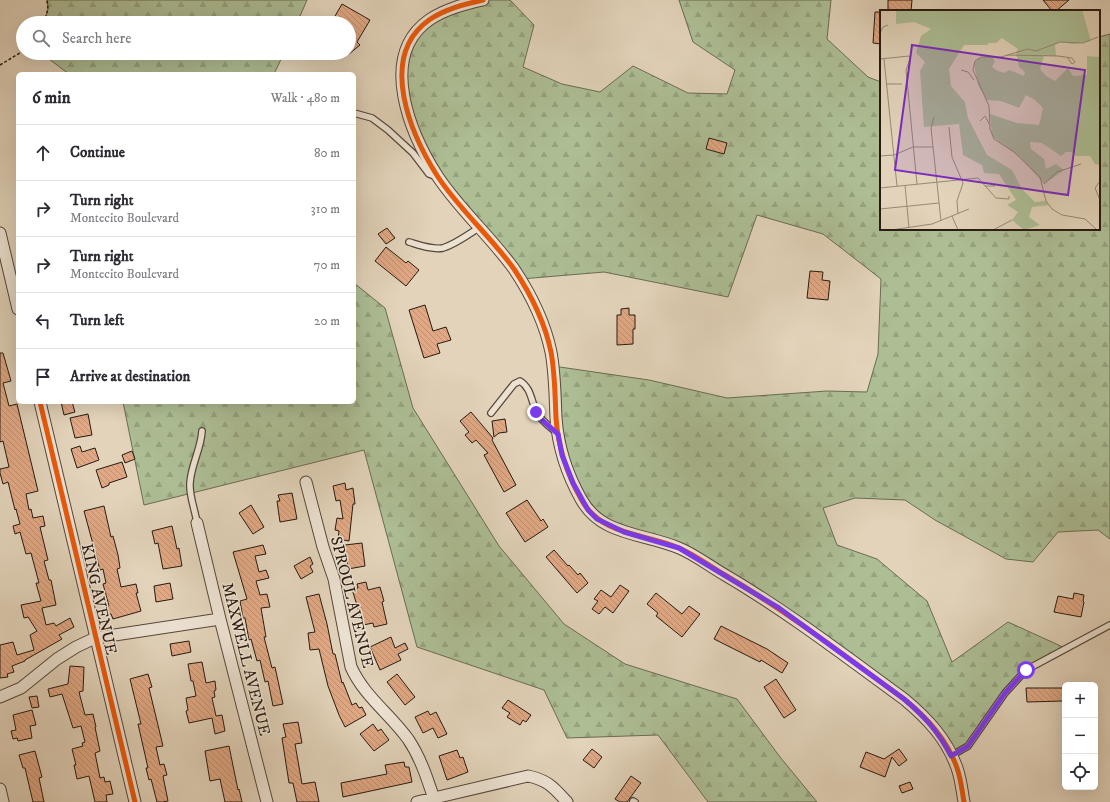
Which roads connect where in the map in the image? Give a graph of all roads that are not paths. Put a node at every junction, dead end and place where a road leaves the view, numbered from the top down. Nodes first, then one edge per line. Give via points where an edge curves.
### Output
1 (483, 0) edge
2 (356, 113) edge
3 (439, 178) junction
4 (480, 227) junction
5 (0, 233) edge
6 (409, 242) dead end
7 (16, 301) edge
8 (40, 404) edge
9 (492, 413) dead end
10 (202, 431) dead end
11 (558, 434) junction
12 (306, 482) dead end
13 (197, 523) joint
14 (220, 619) junction
15 (1110, 625) edge
16 (95, 638) junction
17 (0, 697) edge
18 (951, 756) junction
19 (0, 789) edge
20 (434, 800) edge
21 (3, 802) edge
22 (135, 802) edge
23 (267, 802) edge
24 (417, 802) edge
25 (567, 802) edge
26 (964, 802) edge

1 - 3 street via 445,11 428,21 418,29 404,54 402,73 407,110 416,136
2 - 3 lane via 372,118 388,130 413,153 429,174
3 - 4 street
4 - 6 lane via 443,248
4 - 11 street via 521,279 548,338
5 - 7 street
8 - 16 street, KING AVENUE
9 - 11 lane via 514,384 520,381 529,391 536,412
10 - 13 lane via 190,481
11 - 18 street via 562,455 573,483 588,510 597,519 624,532 679,548 779,608 921,713 936,730
12 - 20 street, SPROUL AVENUE via 334,579 355,677 408,739 418,756
13 - 14 street, MAXWELL AVENUE
14 - 16 street
14 - 23 street, MAXWELL AVENUE
15 - 18 lane via 1026,670 1005,693 968,746
16 - 17 street via 57,659 21,688
16 - 22 street, KING AVENUE
18 - 26 street via 957,769
19 - 21 street
20 - 24 street
20 - 25 street via 528,776 550,784

